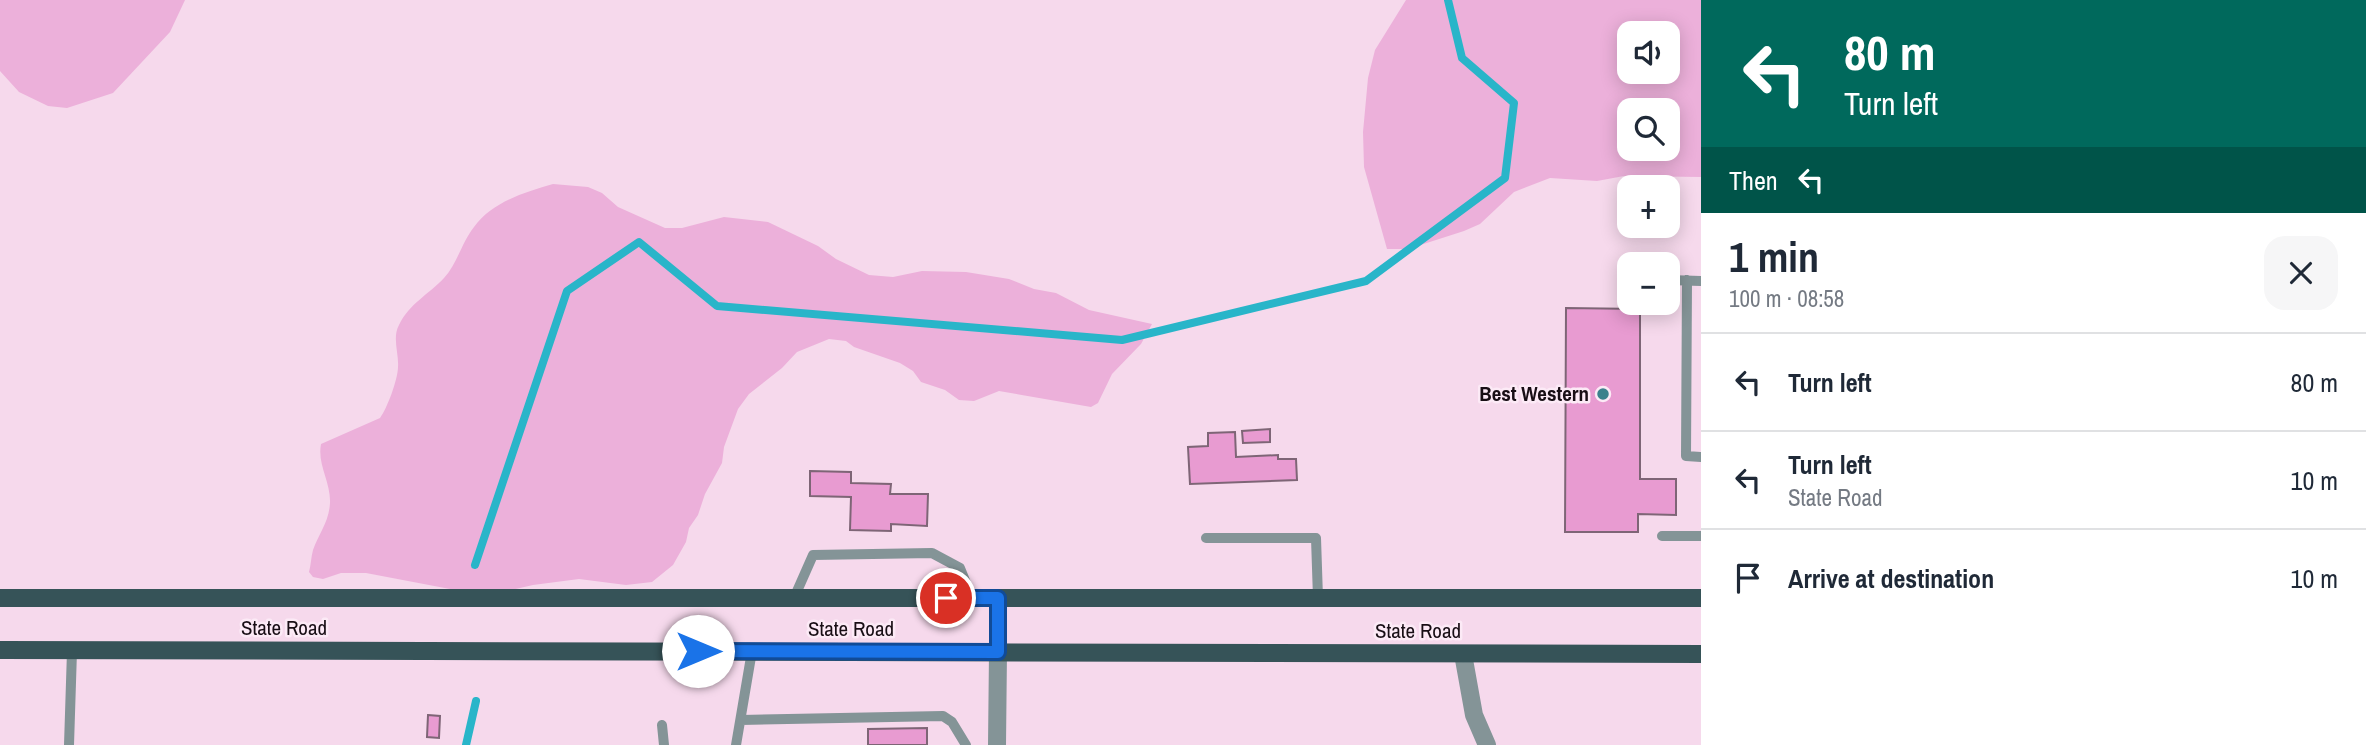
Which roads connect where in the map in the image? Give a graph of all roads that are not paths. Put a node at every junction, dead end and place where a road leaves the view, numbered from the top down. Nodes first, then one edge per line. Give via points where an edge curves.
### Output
1 (1680, 280) edge
2 (1686, 280) junction
3 (1701, 281) edge
4 (1701, 457) edge
5 (1662, 536) dead end
6 (1701, 536) edge
7 (1206, 538) dead end
8 (0, 598) edge
9 (794, 598) junction
10 (971, 598) junction
11 (998, 598) junction
12 (1318, 598) junction
13 (1701, 598) edge
14 (0, 650) edge
15 (72, 650) junction
16 (752, 651) junction
17 (998, 652) junction
18 (1463, 654) junction
19 (1701, 654) edge
20 (741, 720) junction
21 (662, 725) dead end
22 (68, 745) edge
23 (664, 745) edge
24 (736, 745) edge
25 (966, 745) edge
26 (997, 745) edge
27 (1487, 745) edge

1 - 2 lane
2 - 3 lane
2 - 4 lane via 1686,456
5 - 6 lane
7 - 12 lane via 1316,538
8 - 9 main road, State Road
9 - 10 main road, State Road
9 - 10 lane via 813,555 932,553 960,568
10 - 11 main road, State Road
11 - 12 main road, State Road
11 - 17 lane
12 - 13 main road, State Road
14 - 15 main road, State Road
15 - 16 main road, State Road
15 - 22 lane
16 - 17 main road, State Road
16 - 20 lane
17 - 18 main road, State Road
17 - 26 street
18 - 19 main road, State Road
18 - 27 street via 1474,715
20 - 24 lane
20 - 25 lane via 943,716 953,722
21 - 23 lane

